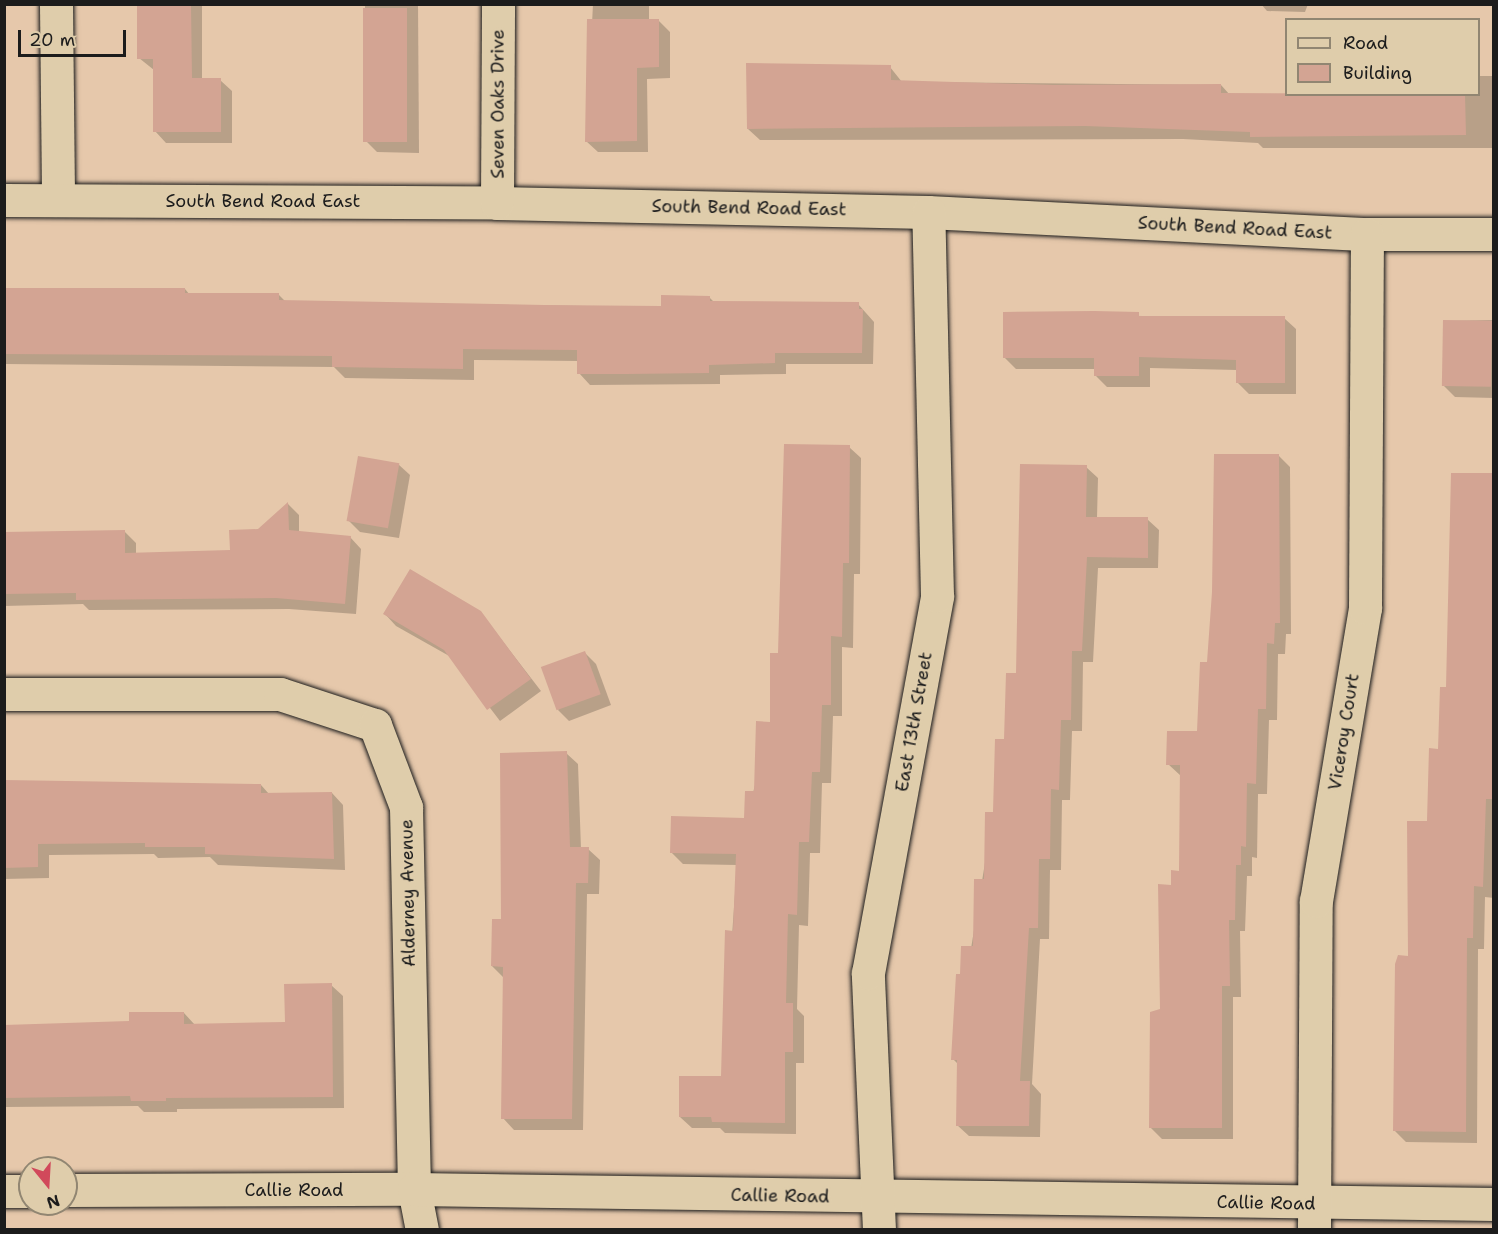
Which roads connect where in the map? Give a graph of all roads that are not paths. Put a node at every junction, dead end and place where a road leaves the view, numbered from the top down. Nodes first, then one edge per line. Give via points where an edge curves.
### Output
1 (56, 4) edge
2 (498, 4) edge
3 (4, 200) edge
4 (58, 200) junction
5 (497, 203) junction
6 (928, 212) junction
7 (1367, 234) junction
8 (1494, 234) edge
9 (4, 694) edge
10 (414, 1189) junction
11 (78, 1190) edge
12 (1494, 1204) edge
13 (879, 1214) edge
14 (1314, 1217) edge
15 (422, 1230) edge

1 - 4 street
2 - 5 street, Seven Oaks Drive
3 - 4 street, South Bend Road East
4 - 5 street, South Bend Road East
5 - 6 street, South Bend Road East
6 - 7 street, South Bend Road East
6 - 13 street, East 13th Street via 937,596 867,973
7 - 8 street, South Bend Road East
7 - 14 street, Viceroy Court via 1365,608 1316,901
9 - 10 street, Alderney Avenue via 280,694 375,725 406,807
10 - 11 street, Callie Road
10 - 13 street, Callie Road
10 - 15 street
12 - 14 street, Callie Road
13 - 14 street, Callie Road

